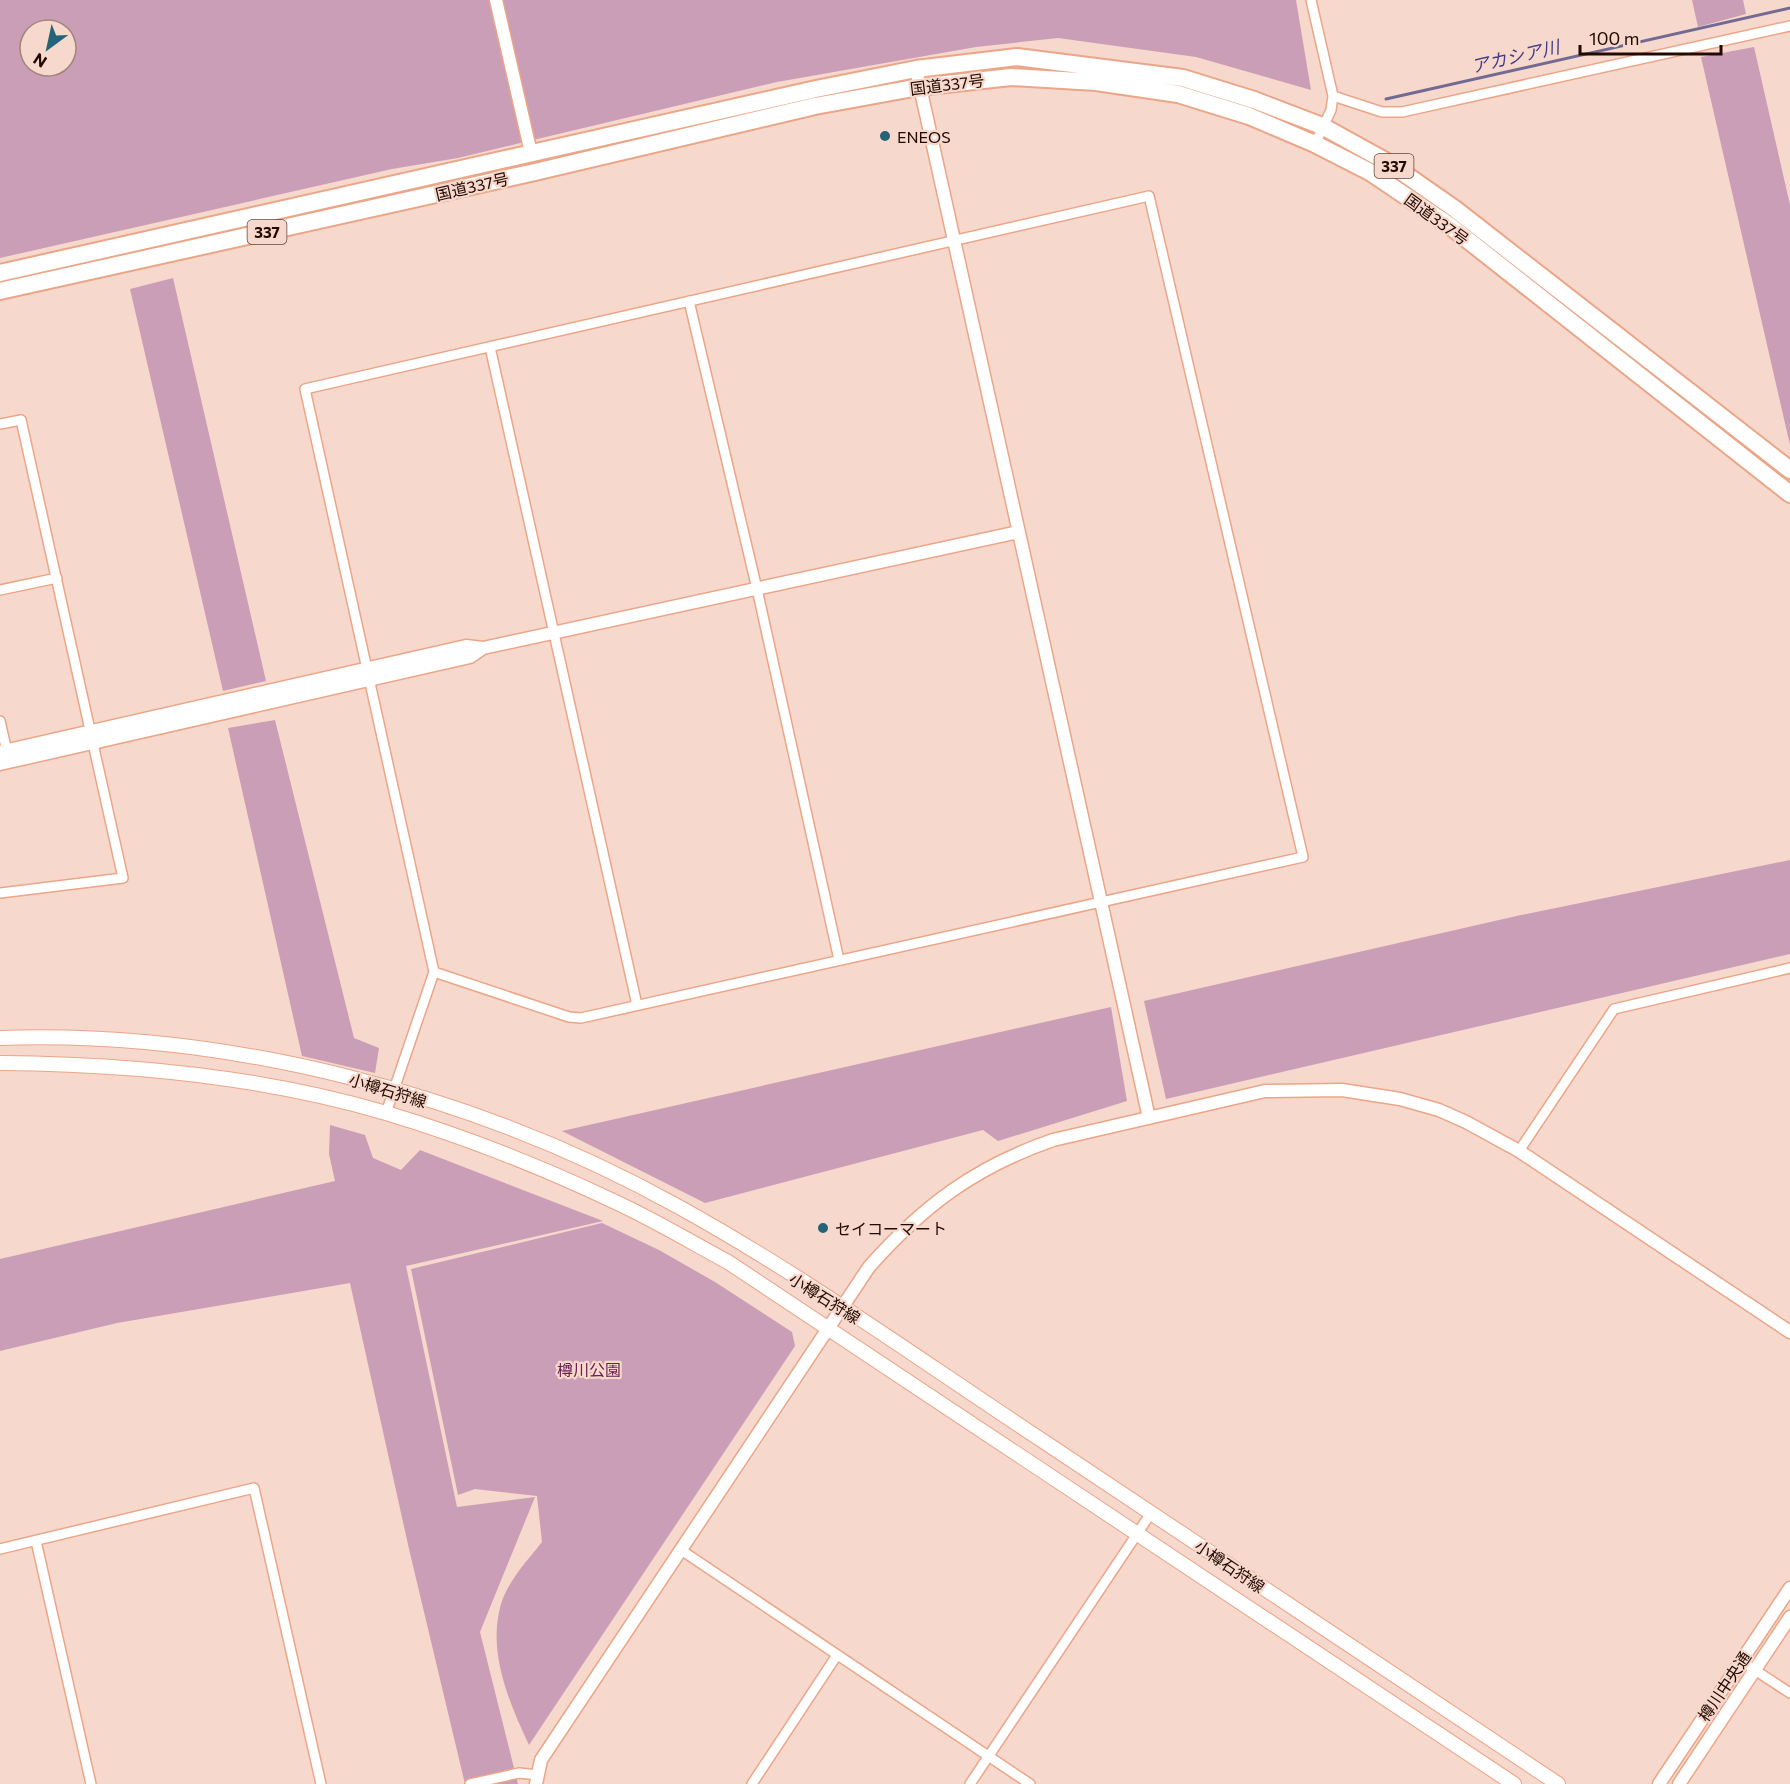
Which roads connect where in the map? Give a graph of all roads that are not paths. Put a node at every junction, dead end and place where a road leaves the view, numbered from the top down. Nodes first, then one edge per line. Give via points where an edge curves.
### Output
1 (496, 0) edge
2 (1311, 0) edge
3 (1790, 26) edge
4 (916, 69) junction
5 (919, 87) junction
6 (1333, 96) junction
7 (1322, 126) junction
8 (1315, 144) junction
9 (531, 153) junction
10 (535, 172) junction
11 (954, 243) junction
12 (0, 273) edge
13 (0, 291) edge
14 (689, 302) junction
15 (490, 347) junction
16 (0, 424) edge
17 (1790, 470) edge
18 (1790, 494) edge
19 (1018, 532) junction
20 (57, 578) junction
21 (757, 588) junction
22 (0, 590) edge
23 (554, 632) junction
24 (367, 674) junction
25 (0, 721) edge
26 (93, 737) junction
27 (4, 757) edge
28 (0, 893) edge
29 (1101, 902) junction
30 (839, 960) junction
31 (1790, 968) edge
32 (434, 972) junction
33 (637, 1005) junction
34 (0, 1038) edge
35 (0, 1063) edge
36 (396, 1090) junction
37 (386, 1113) junction
38 (1149, 1118) junction
39 (1519, 1151) junction
40 (842, 1308) junction
41 (829, 1328) junction
42 (1790, 1332) edge
43 (1151, 1513) junction
44 (1138, 1534) junction
45 (36, 1541) junction
46 (0, 1549) edge
47 (681, 1550) junction
48 (1790, 1588) edge
49 (1790, 1617) edge
50 (837, 1655) junction
51 (1741, 1661) junction
52 (1755, 1670) junction
53 (1790, 1693) edge
54 (989, 1756) junction
55 (537, 1780) edge
56 (91, 1784) edge
57 (321, 1784) edge
58 (470, 1784) edge
59 (752, 1784) edge
60 (970, 1784) edge
61 (1030, 1784) edge
62 (1514, 1784) edge
63 (1558, 1784) edge
64 (1659, 1784) edge
65 (1678, 1784) edge

1 - 9 street
2 - 6 street
3 - 6 street via 1402,112 1382,112
4 - 5 street
4 - 7 highway, 国道337号 / 337 via 1017,57 1094,65 1183,78
4 - 9 highway, 国道337号 / 337
5 - 8 highway, 国道337号 / 337 via 1011,77 1096,82 1178,94 1249,116
5 - 10 highway, 国道337号 / 337 via 815,106
5 - 11 street
6 - 7 street
7 - 8 street
7 - 17 highway, 国道337号 / 337 via 1389,163 1455,209
8 - 18 highway, 国道337号 / 337 via 1370,172 1450,226
9 - 10 street
9 - 12 highway, 国道337号 / 337
10 - 13 highway, 国道337号 / 337
11 - 14 street
11 - 19 street
11 - 29 street via 1149,196 1303,857
14 - 15 street
14 - 21 street
15 - 23 street
15 - 24 street via 305,389
16 - 20 street via 21,420
19 - 21 street
19 - 29 street
20 - 22 street
20 - 26 street
21 - 23 street
21 - 30 street
23 - 24 street via 483,648 470,657
23 - 33 street
24 - 26 street
24 - 32 street
25 - 27 street
26 - 27 street
26 - 28 street via 123,878
29 - 30 street
29 - 38 street
30 - 33 street
31 - 39 street via 1614,1009
32 - 33 street via 568,1017 580,1018
32 - 36 street
34 - 36 main road, 小樽石狩線 via 42,1037 228,1053
35 - 37 main road, 小樽石狩線 via 182,1072 238,1080
36 - 37 street
36 - 40 main road, 小樽石狩線 via 498,1125 632,1182
37 - 41 main road, 小樽石狩線 via 497,1151 612,1200 728,1262
38 - 39 street via 1265,1091 1350,1090 1439,1110
38 - 40 street via 1021,1151 954,1187 894,1239 869,1267
39 - 42 street
40 - 41 street
40 - 43 main road, 小樽石狩線
41 - 44 main road, 小樽石狩線
41 - 47 street
43 - 44 street
43 - 63 main road, 小樽石狩線
44 - 54 street
44 - 62 main road, 小樽石狩線
45 - 46 street
45 - 56 street
45 - 57 street via 254,1488
47 - 50 street
47 - 55 street via 542,1760
48 - 51 street, 樽川中央通
49 - 52 street, 樽川中央通
50 - 54 street
50 - 59 street
51 - 52 street
51 - 64 street, 樽川中央通
52 - 53 street
52 - 65 street, 樽川中央通
54 - 60 street
54 - 61 street
55 - 58 street via 519,1773

